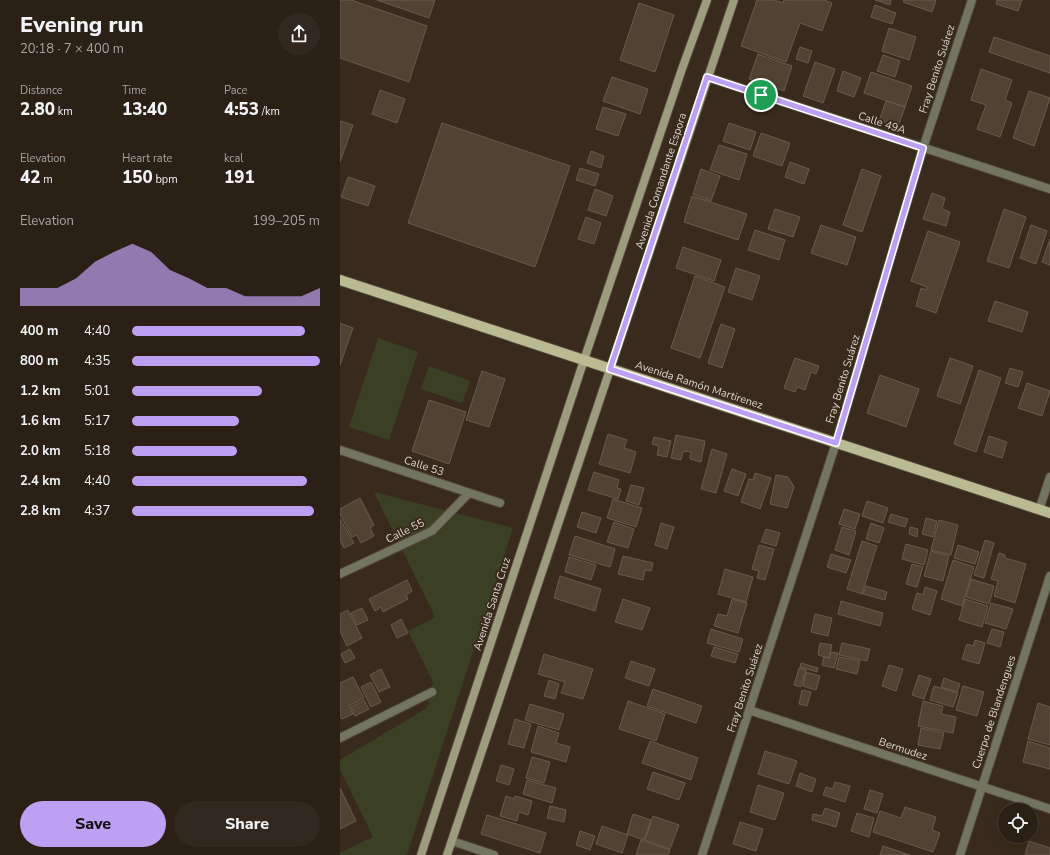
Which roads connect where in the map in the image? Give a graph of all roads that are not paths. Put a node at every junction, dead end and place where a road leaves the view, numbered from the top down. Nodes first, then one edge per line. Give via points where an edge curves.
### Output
1 (707, 0) edge
2 (734, 0) edge
3 (972, 0) edge
4 (707, 77) junction
5 (923, 148) junction
6 (1050, 189) edge
7 (340, 280) edge
8 (584, 360) junction
9 (610, 369) junction
10 (836, 443) junction
11 (340, 450) edge
12 (1050, 477) edge
13 (469, 493) junction
14 (500, 503) dead end
15 (1040, 510) junction
16 (1050, 513) edge
17 (340, 574) edge
18 (1050, 576) edge
19 (432, 692) dead end
20 (749, 710) junction
21 (340, 738) edge
22 (982, 787) junction
23 (1050, 809) edge
24 (452, 841) junction
25 (421, 855) edge
26 (447, 855) edge
27 (494, 855) edge
28 (702, 855) edge
29 (960, 855) edge

1 - 8 main road, Avenida Comandante Espora
2 - 4 main road, Avenida Comandante Espora
3 - 5 street, Fray Benito Suárez
4 - 5 street, Calle 49A
4 - 9 main road, Avenida Comandante Espora
5 - 6 street, Calle 49A
5 - 10 street, Fray Benito Suárez
7 - 8 main road, Avenida Ramón Martirenez
8 - 9 main road, Avenida Ramón Martirenez
8 - 25 main road, Avenida Santa Cruz
9 - 10 main road, Avenida Ramón Martirenez
9 - 24 main road
10 - 15 main road, Avenida Ramón Martirenez
10 - 20 street, Fray Benito Suárez
11 - 13 street, Calle 53
12 - 15 street
13 - 14 street, Calle 53
13 - 17 street, Calle 55 via 432,531
15 - 16 main road, Avenida Ramón Martirenez
18 - 22 street, Cuerpo de Blandengues
19 - 21 street
20 - 22 street, Bermudez
20 - 28 street, Fray Benito Suárez
22 - 23 street, Bermudez
22 - 29 street, Cuerpo de Blandengues
24 - 26 main road
24 - 27 street

